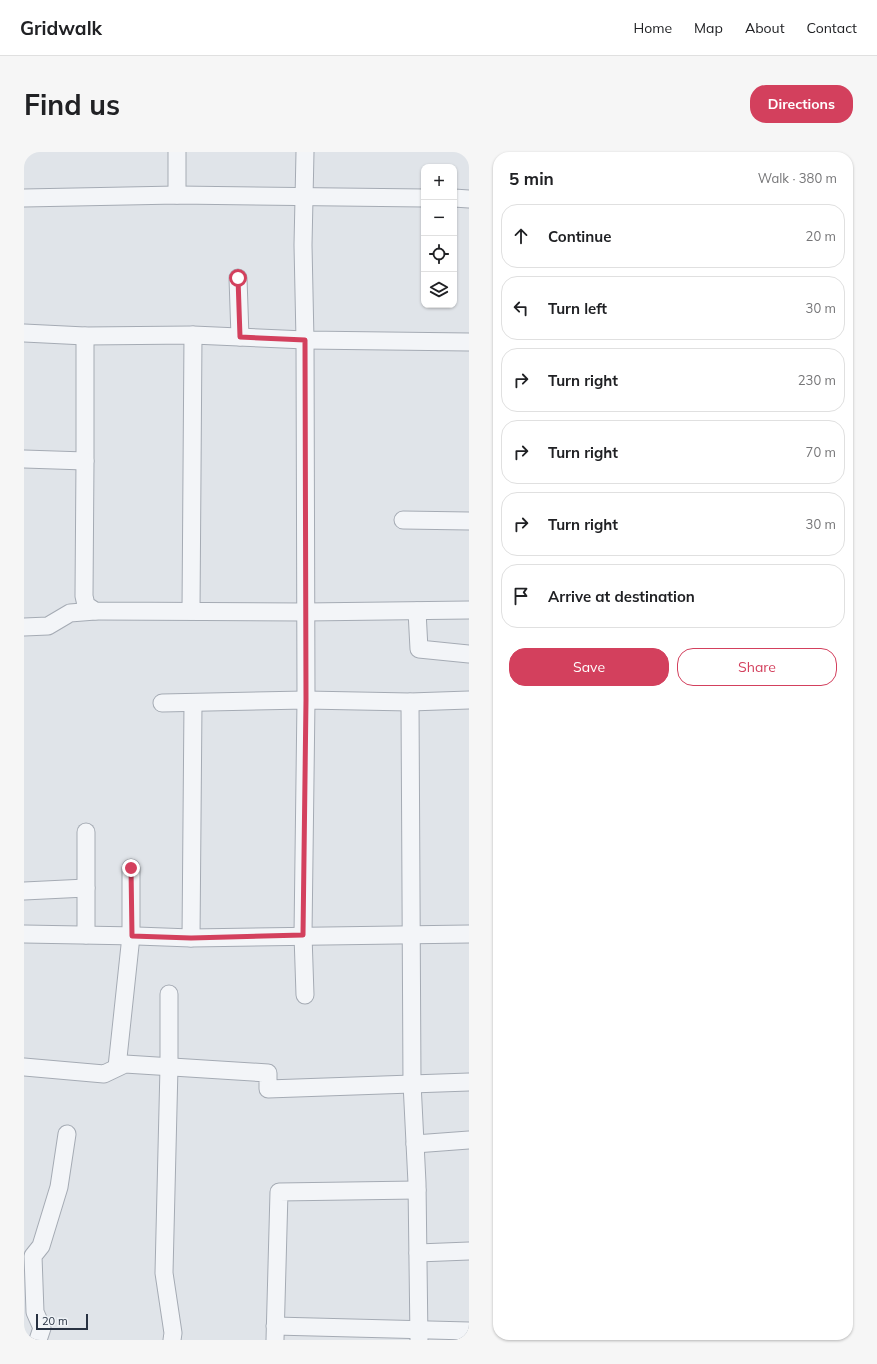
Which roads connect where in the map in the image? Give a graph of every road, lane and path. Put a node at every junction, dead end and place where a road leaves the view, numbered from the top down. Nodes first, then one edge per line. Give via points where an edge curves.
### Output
1 (177, 152) edge
2 (305, 152) edge
3 (177, 195) junction
4 (304, 197) junction
5 (24, 198) edge
6 (421, 198) edge
7 (457, 198) edge
8 (469, 198) edge
9 (238, 278) dead end
10 (24, 333) edge
11 (193, 335) junction
12 (85, 336) junction
13 (240, 337) junction
14 (305, 340) junction
15 (469, 342) edge
16 (24, 459) edge
17 (86, 461) junction
18 (403, 520) dead end
19 (469, 521) edge
20 (417, 610) junction
21 (469, 610) edge
22 (95, 611) junction
23 (191, 611) junction
24 (305, 612) junction
25 (24, 627) edge
26 (469, 654) edge
27 (306, 700) junction
28 (469, 700) edge
29 (193, 702) junction
30 (410, 702) junction
31 (162, 703) dead end
32 (86, 832) dead end
33 (131, 868) dead end
34 (86, 888) junction
35 (24, 891) edge
36 (24, 934) edge
37 (469, 934) edge
38 (86, 935) junction
39 (303, 935) junction
40 (410, 935) junction
41 (132, 936) junction
42 (191, 938) junction
43 (170, 994) dead end
44 (304, 994) dead end
45 (24, 1067) edge
46 (117, 1067) junction
47 (169, 1067) junction
48 (469, 1082) edge
49 (412, 1083) junction
50 (67, 1134) dead end
51 (469, 1140) edge
52 (415, 1144) junction
53 (417, 1190) junction
54 (469, 1251) edge
55 (418, 1253) junction
56 (469, 1331) edge
57 (275, 1333) edge
58 (419, 1335) edge
59 (38, 1340) edge
60 (172, 1340) edge

1 - 3 street
2 - 4 street
3 - 4 street
3 - 5 street
4 - 6 street
4 - 14 street
7 - 8 street
9 - 13 street
10 - 12 street
11 - 12 street
11 - 13 street
11 - 23 street
12 - 17 street
13 - 14 street
14 - 15 street
14 - 24 street
16 - 17 street
17 - 22 street via 84,596 86,605
18 - 19 street
20 - 21 street
20 - 24 street
20 - 26 street via 419,649
22 - 23 street
22 - 25 street via 70,613 48,626
23 - 24 street
24 - 27 street
27 - 29 street
27 - 30 street
27 - 39 street
28 - 30 street
29 - 31 street
29 - 42 street
30 - 40 street
32 - 34 street
33 - 41 street
34 - 35 street
34 - 38 street
36 - 38 street
37 - 40 street
38 - 41 street
39 - 40 street
39 - 42 street
39 - 44 street
40 - 49 street
41 - 42 street
41 - 46 street
43 - 47 street
45 - 46 street via 104,1074
46 - 47 street via 125,1064
47 - 49 street via 268,1073 268,1089
47 - 60 street via 164,1273
48 - 49 street
49 - 52 street
50 - 59 street via 59,1187 41,1246 33,1256 34,1312 42,1328
51 - 52 street
52 - 53 street
53 - 55 street
53 - 57 street via 279,1192
54 - 55 street
55 - 58 street
56 - 58 street
57 - 58 street

